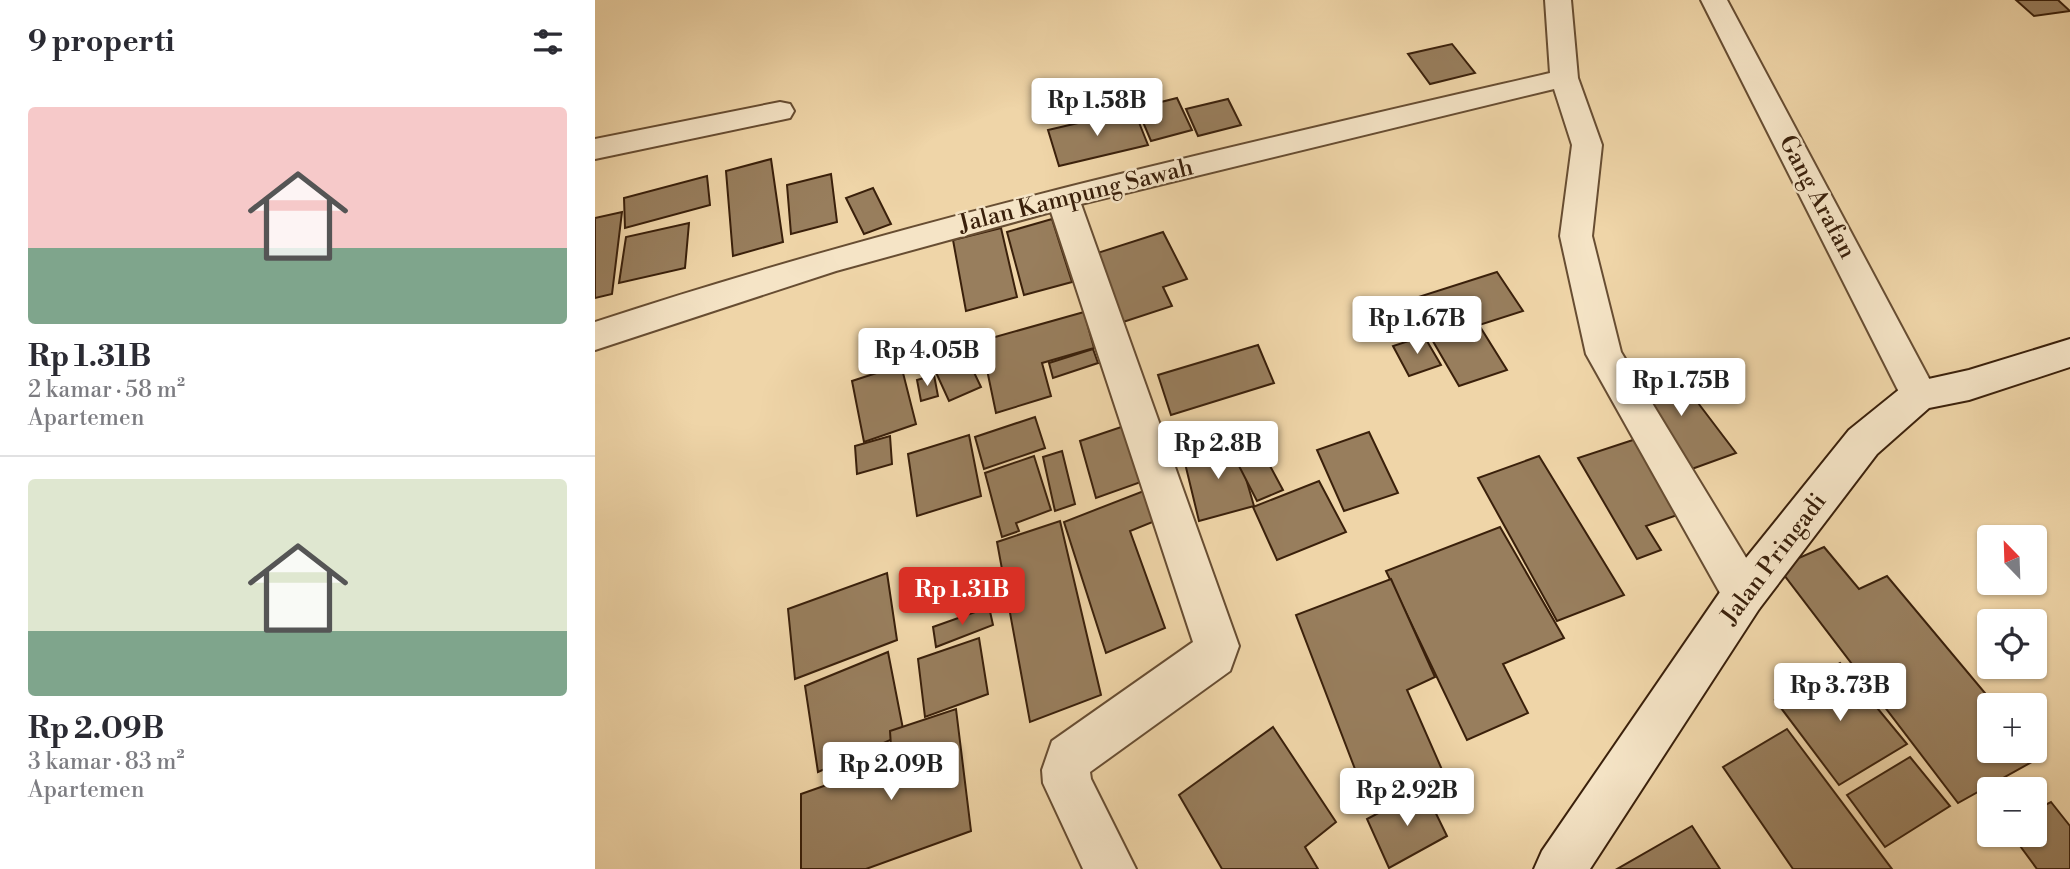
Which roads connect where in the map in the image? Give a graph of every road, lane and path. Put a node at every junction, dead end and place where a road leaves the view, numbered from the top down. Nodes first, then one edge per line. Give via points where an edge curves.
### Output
1 (1558, 0) edge
2 (1714, 0) edge
3 (1564, 78) junction
4 (781, 111) dead end
5 (595, 149) edge
6 (1063, 199) junction
7 (595, 335) edge
8 (2070, 353) edge
9 (1919, 395) junction
10 (1744, 594) junction
11 (1110, 869) edge
12 (1560, 869) edge

1 - 3 street
2 - 9 street, Gang Arafan
3 - 6 street, Jalan Kampung Sawah
3 - 10 street via 1587,145 1576,236 1604,354
4 - 5 street
6 - 7 street, Jalan Kampung Sawah via 853,252
6 - 11 street via 1217,646 1214,655 1069,758 1067,783
8 - 9 street, Jalan Pringadi via 1969,385
9 - 10 street, Jalan Pringadi via 1863,442
10 - 12 street, Jalan Pringadi

